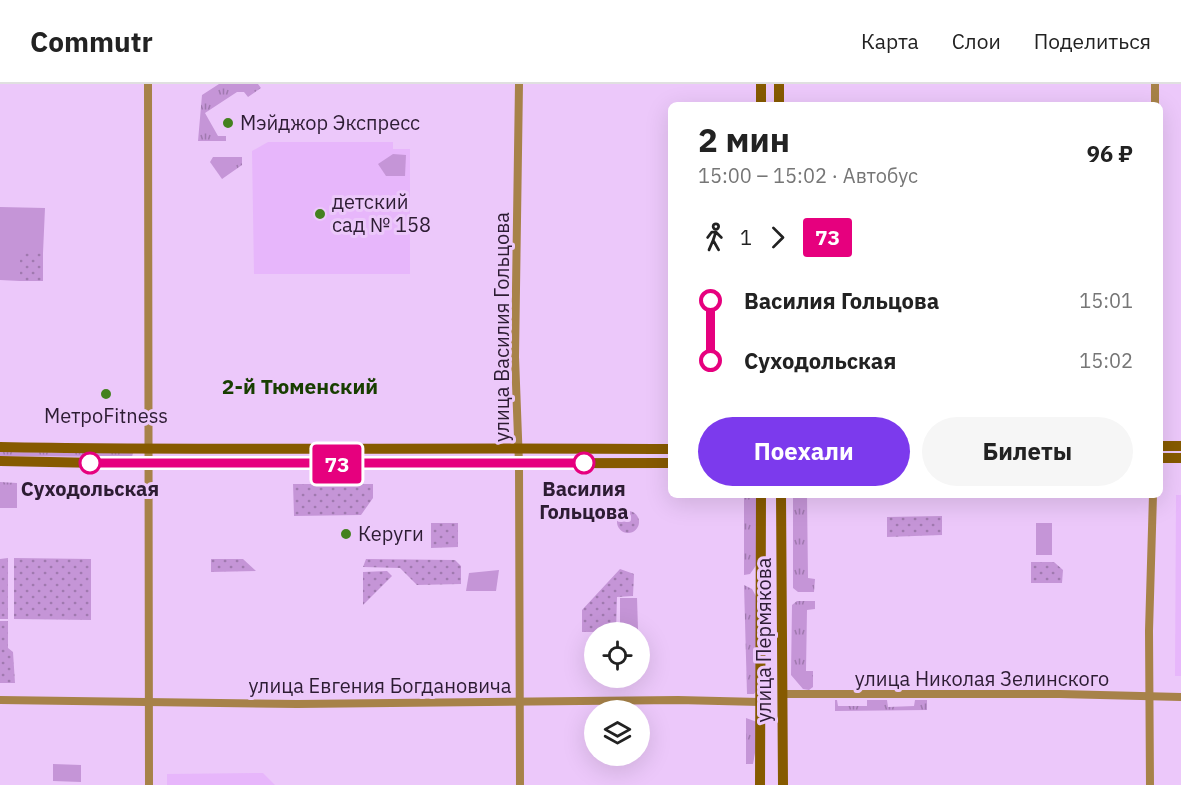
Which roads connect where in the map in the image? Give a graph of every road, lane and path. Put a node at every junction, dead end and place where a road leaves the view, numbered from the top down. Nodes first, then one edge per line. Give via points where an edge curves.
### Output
1 (148, 84) edge
2 (519, 84) edge
3 (761, 84) edge
4 (779, 84) edge
5 (1155, 84) edge
6 (761, 102) edge
7 (779, 102) edge
8 (1155, 102) edge
9 (1163, 446) edge
10 (1181, 446) edge
11 (0, 447) edge
12 (519, 447) junction
13 (668, 449) edge
14 (149, 450) junction
15 (1163, 458) edge
16 (1181, 458) edge
17 (0, 461) edge
18 (668, 463) edge
19 (149, 464) junction
20 (519, 464) junction
21 (761, 498) edge
22 (781, 498) edge
23 (1153, 498) edge
24 (783, 694) junction
25 (1150, 697) junction
26 (1181, 697) edge
27 (0, 700) edge
28 (520, 702) junction
29 (760, 702) junction
30 (149, 703) junction
31 (149, 785) edge
32 (520, 785) edge
33 (760, 785) edge
34 (783, 785) edge
35 (1150, 785) edge

1 - 14 street
2 - 12 street, улица Василия Гольцова via 515,357
3 - 6 street
4 - 7 street
5 - 8 street
9 - 10 street
11 - 14 street
12 - 13 street
12 - 14 street
12 - 20 street, улица Василия Гольцова
14 - 19 street
15 - 16 street
17 - 19 street
18 - 20 street
19 - 20 street
19 - 30 street
20 - 28 street, улица Василия Гольцова
21 - 29 street, улица Пермякова
22 - 24 street, улица Пермякова
23 - 25 street
24 - 25 street, улица Николая Зелинского
24 - 34 street, улица Пермякова
25 - 26 street, улица Николая Зелинского
25 - 35 street
27 - 30 street, улица Евгения Богдановича
28 - 29 street, улица Евгения Богдановича
28 - 30 street, улица Евгения Богдановича
28 - 32 street, улица Василия Гольцова
29 - 33 street, улица Пермякова
30 - 31 street

